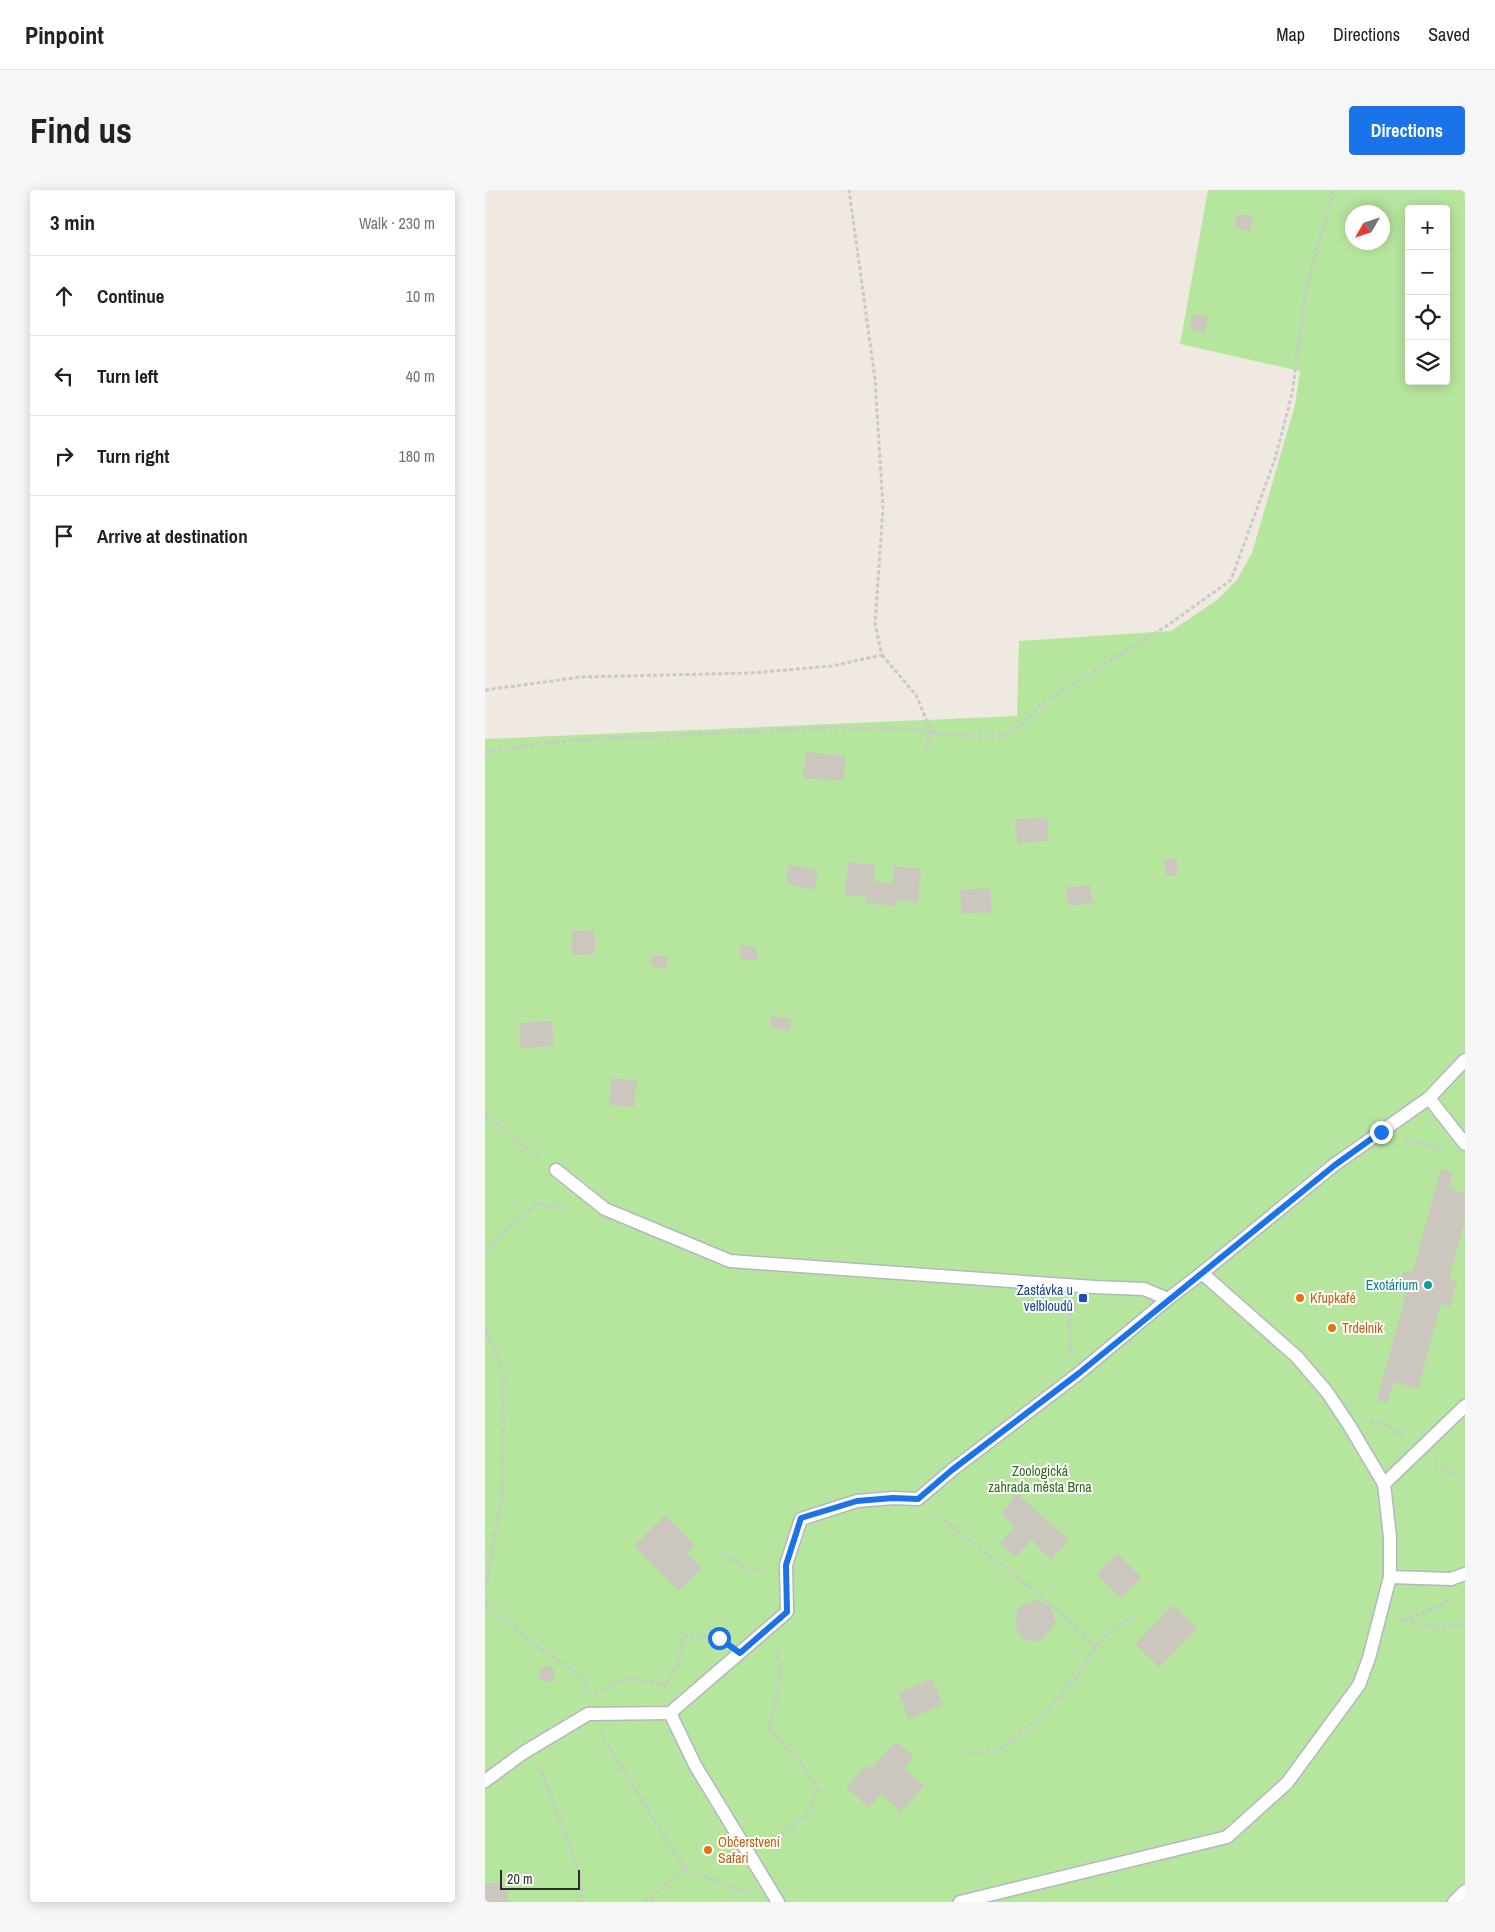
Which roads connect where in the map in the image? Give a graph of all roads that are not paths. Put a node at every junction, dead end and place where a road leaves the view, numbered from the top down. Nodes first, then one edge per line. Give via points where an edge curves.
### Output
1 (1465, 1060) edge
2 (1429, 1098) junction
3 (1465, 1144) edge
4 (555, 1170) road end
5 (1203, 1273) junction
6 (1168, 1299) junction
7 (1465, 1406) edge
8 (1384, 1484) junction
9 (1465, 1574) edge
10 (1390, 1577) junction
11 (674, 1709) junction
12 (485, 1781) edge
13 (1465, 1891) edge
14 (778, 1902) edge
15 (960, 1902) edge
16 (1454, 1902) edge

1 - 2 lane
2 - 3 lane
2 - 5 lane via 1335,1165
4 - 6 lane via 605,1209 730,1261 1144,1289
5 - 6 lane
5 - 8 lane via 1297,1357 1349,1424
6 - 11 lane via 918,1499 857,1501 801,1518 786,1565 787,1612
7 - 8 lane
8 - 10 lane via 1390,1537
9 - 10 lane via 1451,1579
10 - 15 lane via 1359,1685 1287,1783 1227,1837
11 - 12 lane via 588,1714 523,1753
11 - 14 lane via 695,1765
13 - 16 lane

